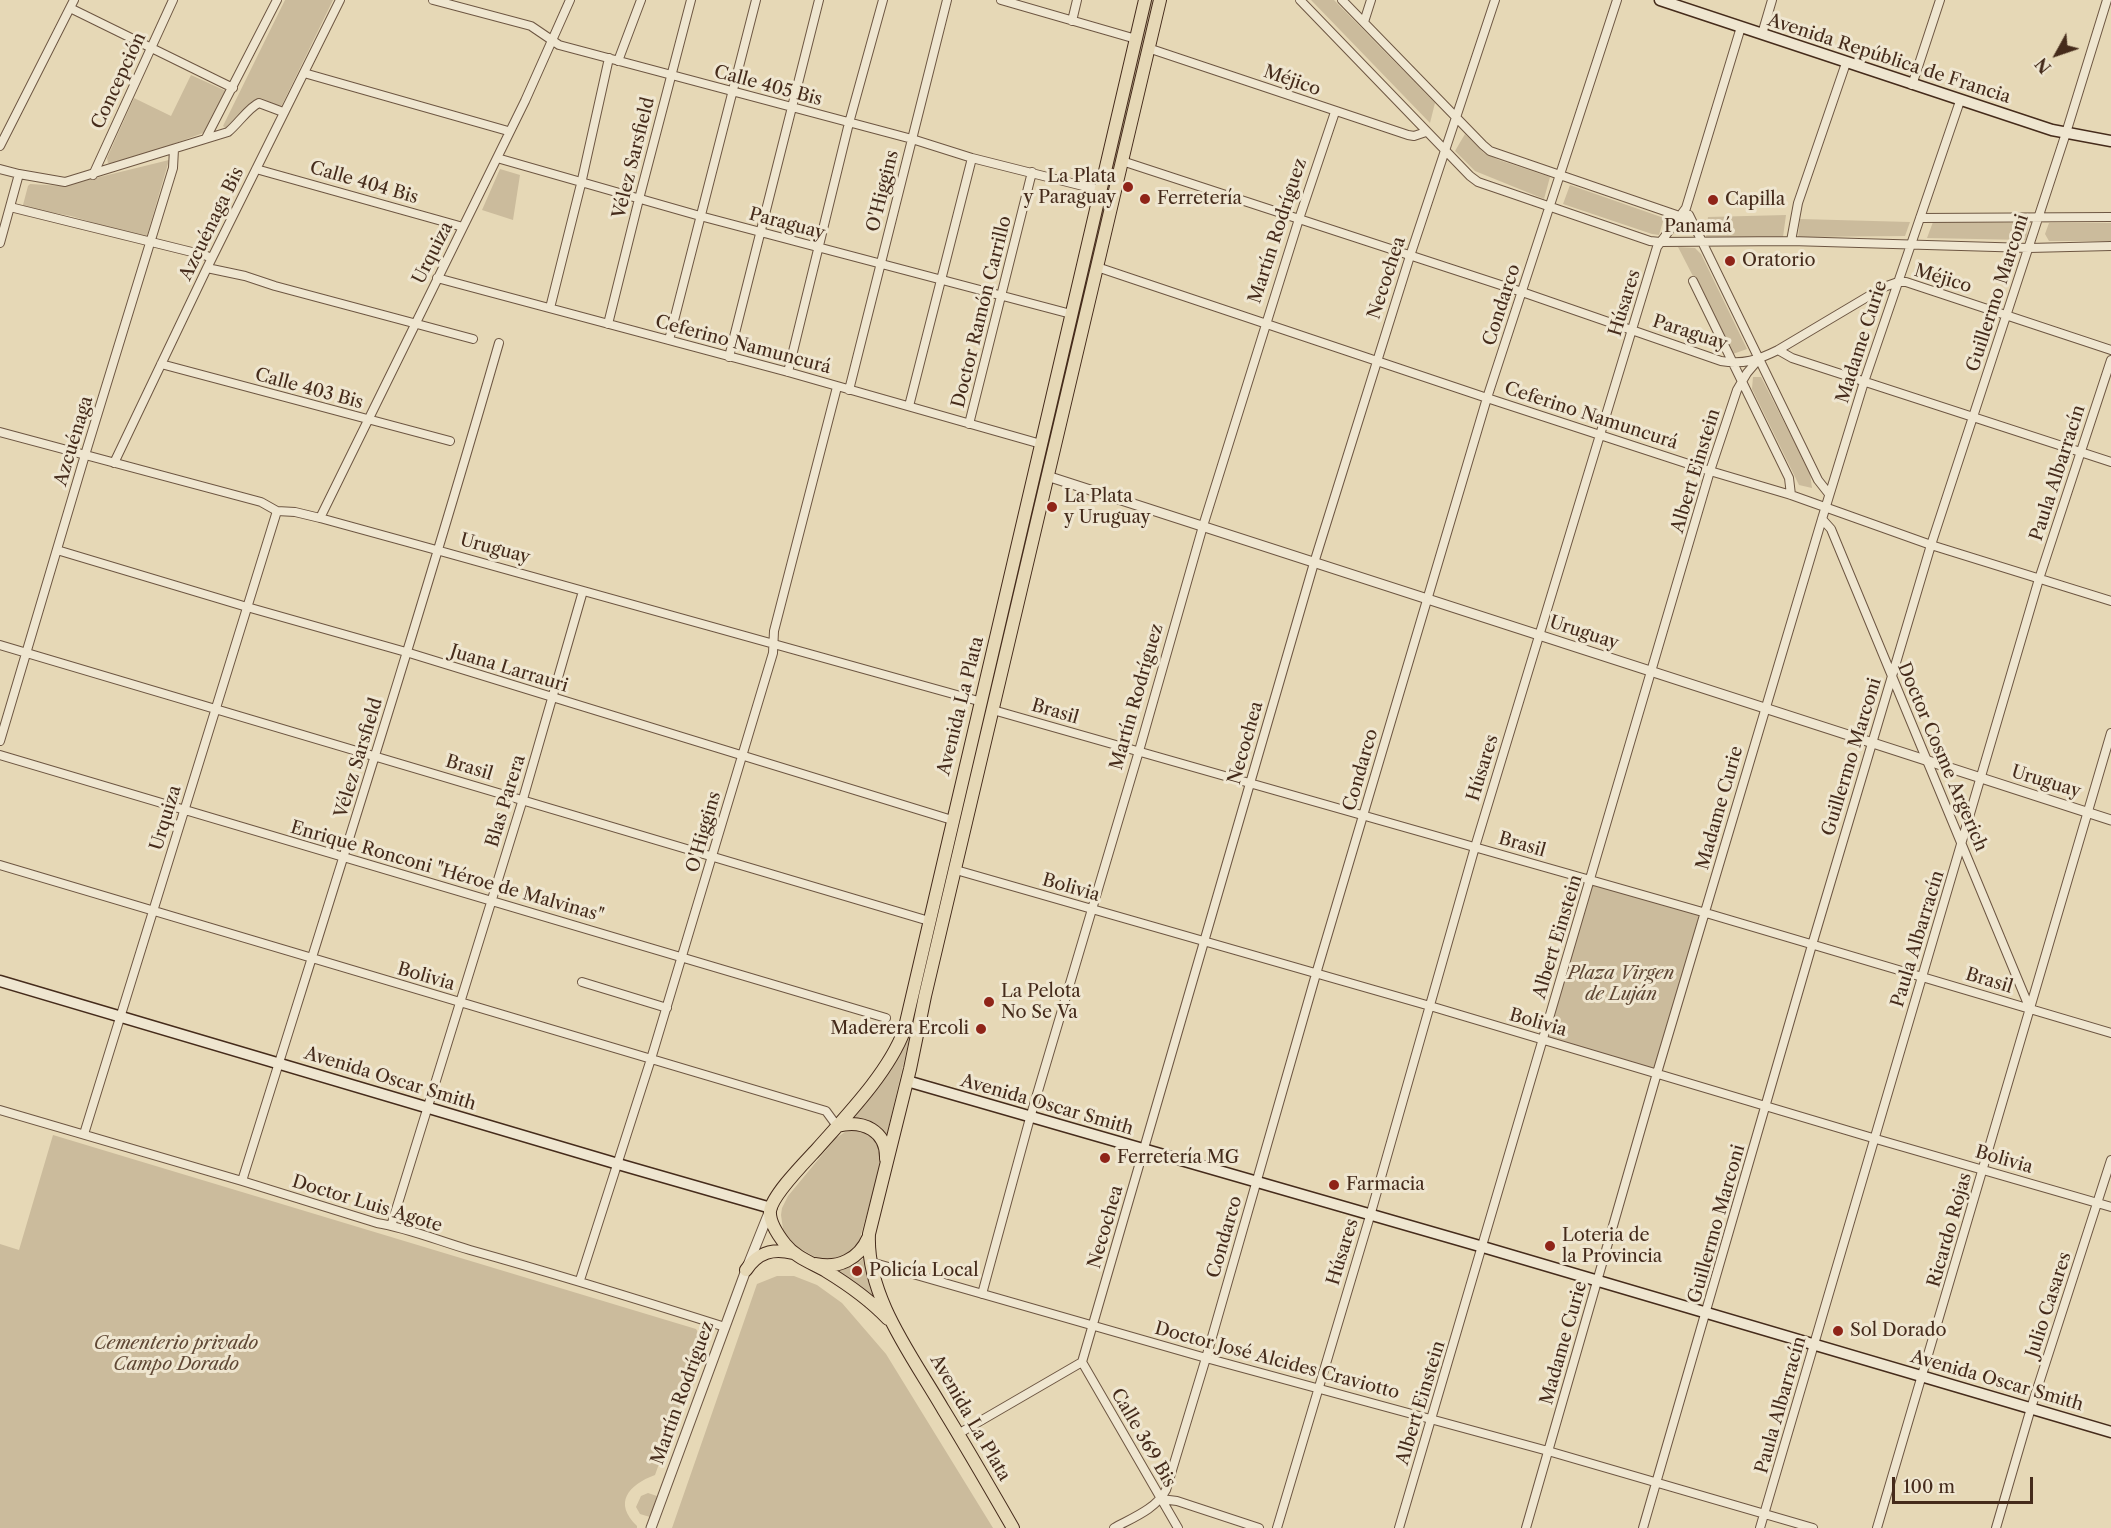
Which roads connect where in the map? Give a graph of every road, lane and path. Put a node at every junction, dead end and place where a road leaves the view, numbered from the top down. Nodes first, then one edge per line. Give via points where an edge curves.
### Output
1 (74, 0) edge
2 (173, 0) edge
3 (277, 0) edge
4 (340, 0) edge
5 (433, 0) edge
6 (570, 0) edge
7 (641, 0) edge
8 (691, 0) edge
9 (756, 0) edge
10 (819, 0) edge
11 (883, 0) edge
12 (946, 0) edge
13 (1001, 0) edge
14 (1077, 0) edge
15 (1144, 0) edge
16 (1160, 0) edge
17 (1300, 0) edge
18 (1342, 0) edge
19 (1371, 0) edge
20 (1495, 0) edge
21 (1617, 0) edge
22 (1660, 0) edge
23 (1772, 0) edge
24 (1940, 0) edge
25 (2106, 1) edge
26 (1020, 3) edge
27 (70, 8) junction
28 (1072, 21) junction
29 (1364, 22) junction
30 (1742, 27) junction
31 (1762, 34) junction
32 (552, 39) junction
33 (1136, 39) junction
34 (151, 48) junction
35 (1148, 48) junction
36 (609, 58) junction
37 (618, 61) junction
38 (1846, 63) junction
39 (304, 73) junction
40 (671, 75) junction
41 (1912, 85) junction
42 (232, 88) junction
43 (731, 92) junction
44 (1960, 101) junction
45 (791, 107) junction
46 (1335, 111) junction
47 (283, 112) junction
48 (1456, 117) junction
49 (849, 123) junction
50 (508, 131) junction
51 (1426, 132) junction
52 (2066, 133) junction
53 (206, 138) junction
54 (912, 139) junction
55 (2111, 141) edge
56 (0, 146) edge
57 (174, 149) junction
58 (1445, 152) junction
59 (496, 158) junction
60 (972, 158) junction
61 (1122, 160) junction
62 (0, 169) edge
63 (256, 169) junction
64 (1032, 172) junction
65 (20, 174) junction
66 (93, 175) junction
67 (1560, 176) junction
68 (581, 184) junction
69 (1099, 190) junction
70 (639, 198) junction
71 (10, 207) junction
72 (1550, 207) junction
73 (1686, 208) junction
74 (700, 216) junction
75 (1680, 218) junction
76 (1920, 218) junction
77 (2038, 218) junction
78 (2111, 218) edge
79 (1299, 219) junction
80 (1690, 220) junction
81 (463, 227) junction
82 (760, 232) junction
83 (1791, 241) junction
84 (150, 242) junction
85 (0, 243) edge
86 (1660, 243) junction
87 (1702, 243) junction
88 (1910, 244) junction
89 (2111, 246) edge
90 (818, 248) junction
91 (2029, 248) junction
92 (1410, 256) junction
93 (212, 258) junction
94 (880, 263) junction
95 (1097, 267) junction
96 (207, 268) junction
97 (437, 278) junction
98 (941, 279) junction
99 (1693, 281) dead end
100 (1898, 282) junction
101 (1522, 292) junction
102 (1002, 296) junction
103 (550, 308) junction
104 (1071, 314) junction
105 (2006, 315) junction
106 (416, 323) junction
107 (1266, 323) junction
108 (608, 324) junction
109 (1632, 330) junction
110 (473, 339) dead end
111 (669, 340) junction
112 (499, 343) dead end
113 (1778, 350) junction
114 (2111, 350) edge
115 (729, 357) junction
116 (1758, 360) junction
117 (2111, 360) edge
118 (1376, 361) junction
119 (1732, 363) junction
120 (161, 364) junction
121 (788, 372) junction
122 (1741, 382) junction
123 (1864, 382) junction
124 (837, 387) junction
125 (849, 390) junction
126 (1487, 398) junction
127 (909, 406) junction
128 (1972, 418) junction
129 (368, 421) junction
130 (969, 424) junction
131 (0, 432) edge
132 (1601, 434) junction
133 (450, 441) dead end
134 (1041, 444) junction
135 (2080, 453) junction
136 (85, 455) junction
137 (2111, 462) edge
138 (114, 463) junction
139 (1710, 471) junction
140 (1047, 476) junction
141 (1830, 494) junction
142 (1791, 495) junction
143 (1826, 506) junction
144 (277, 511) junction
145 (320, 518) junction
146 (1822, 519) junction
147 (1203, 526) junction
148 (1931, 545) junction
149 (57, 550) junction
150 (440, 551) junction
151 (1314, 563) junction
152 (2039, 579) junction
153 (583, 591) junction
154 (1427, 600) junction
155 (2111, 602) edge
156 (247, 608) junction
157 (1539, 636) junction
158 (774, 644) junction
159 (0, 645) edge
160 (26, 652) junction
161 (406, 652) junction
162 (1651, 672) junction
163 (1892, 676) junction
164 (553, 699) junction
165 (982, 702) junction
166 (216, 708) junction
167 (1765, 708) junction
168 (993, 710) junction
169 (2111, 733) edge
170 (0, 741) edge
171 (1872, 742) junction
172 (1139, 751) junction
173 (0, 755) edge
174 (376, 755) junction
175 (742, 755) junction
176 (1927, 761) junction
177 (1980, 779) junction
178 (1251, 783) junction
179 (523, 799) junction
180 (184, 810) junction
181 (2087, 812) junction
182 (1363, 815) junction
183 (952, 819) junction
184 (2111, 820) edge
185 (1962, 843) junction
186 (1474, 847) junction
187 (344, 856) junction
188 (712, 857) junction
189 (0, 865) edge
190 (956, 870) junction
191 (1590, 881) junction
192 (491, 900) junction
193 (1091, 909) junction
194 (152, 910) junction
195 (1706, 913) junction
196 (929, 921) junction
197 (1203, 942) junction
198 (1812, 945) junction
199 (682, 957) junction
200 (310, 958) junction
201 (1316, 974) junction
202 (1921, 976) junction
203 (0, 981) edge
204 (582, 982) dead end
205 (459, 1002) junction
206 (1430, 1006) junction
207 (667, 1008) junction
208 (2030, 1009) junction
209 (120, 1016) junction
210 (886, 1018) dead end
211 (2111, 1033) edge
212 (1542, 1040) junction
213 (651, 1059) junction
214 (279, 1063) junction
215 (1657, 1073) junction
216 (906, 1081) junction
217 (1766, 1106) junction
218 (428, 1107) junction
219 (0, 1110) edge
220 (1030, 1118) junction
221 (837, 1126) junction
222 (84, 1134) junction
223 (1876, 1139) junction
224 (1145, 1151) junction
225 (2111, 1160) edge
226 (618, 1164) junction
227 (1983, 1169) junction
228 (885, 1170) junction
229 (242, 1181) junction
230 (1257, 1182) junction
231 (2097, 1203) junction
232 (2111, 1207) edge
233 (771, 1208) junction
234 (1370, 1216) junction
235 (391, 1226) junction
236 (869, 1234) junction
237 (1483, 1247) junction
238 (794, 1253) junction
239 (809, 1262) junction
240 (871, 1263) junction
241 (746, 1270) junction
242 (580, 1280) junction
243 (1598, 1281) junction
244 (982, 1294) junction
245 (1706, 1314) junction
246 (895, 1326) junction
247 (1093, 1326) junction
248 (724, 1328) junction
249 (1815, 1345) junction
250 (1206, 1358) junction
251 (1082, 1362) junction
252 (1923, 1377) junction
253 (1318, 1389) junction
254 (2031, 1408) junction
255 (1432, 1419) junction
256 (2111, 1431) edge
257 (958, 1434) junction
258 (1548, 1452) junction
259 (1657, 1483) junction
260 (1161, 1499) junction
261 (1764, 1515) junction
262 (651, 1528) edge
263 (1013, 1528) edge
264 (1113, 1528) edge
265 (1178, 1528) edge
266 (1259, 1528) edge
267 (1277, 1528) edge
268 (1399, 1528) edge
269 (1526, 1528) edge
270 (1643, 1528) edge
271 (1760, 1528) edge
272 (1813, 1528) edge
273 (1877, 1528) edge
274 (1996, 1528) edge

1 - 27 street
2 - 34 street, Concepción
3 - 42 street
4 - 39 street, Azcuénaga Bis
5 - 32 street, Calle 405 Bis via 531,26
6 - 32 street, Urquiza
7 - 37 street
8 - 40 street, Vélez Sarsfield
9 - 43 street
10 - 45 street
11 - 49 street
12 - 54 street, O'Higgins
13 - 26 street
14 - 28 street
15 - 33 main road, Avenida La Plata
16 - 35 main road, Avenida La Plata
17 - 51 street, Panamá
18 - 29 street, Panamá
19 - 29 street
20 - 48 street, Necochea
21 - 67 street, Condarco
22 - 30 main road, Avenida República de Francia
23 - 31 street
24 - 41 street
25 - 52 street, Guillermo Marconi
26 - 28 street
27 - 34 street
27 - 56 street
28 - 33 street
29 - 48 street, Panamá
30 - 31 main road, Avenida República de Francia
30 - 73 street, Húsares
31 - 38 main road, Avenida República de Francia
32 - 36 street, Calle 405 Bis via 559,45
32 - 50 street, Urquiza
33 - 69 main road, Avenida La Plata
34 - 42 street
34 - 66 street, Concepción
35 - 46 street, Méjico
35 - 61 main road, Avenida La Plata
36 - 37 street, Calle 405 Bis
36 - 68 street
37 - 40 street, Calle 405 Bis
38 - 41 main road, Avenida República de Francia
38 - 83 street via 1798,203
39 - 47 street, Azcuénaga Bis
39 - 50 street
40 - 43 street, Calle 405 Bis
40 - 70 street, Vélez Sarsfield
41 - 44 main road, Avenida República de Francia
42 - 53 street
43 - 45 street, Calle 405 Bis
43 - 74 street
44 - 52 main road, Avenida República de Francia
44 - 76 street, Madame Curie
45 - 49 street, Calle 405 Bis
45 - 82 street
46 - 51 street, Méjico via 1414,136
46 - 79 street, Martín Rodríguez
47 - 53 street via 259,103 228,132
47 - 63 street, Azcuénaga Bis
48 - 58 street, Necochea
48 - 67 street, Panamá via 1490,151
49 - 54 street, Calle 405 Bis
49 - 90 street
50 - 59 street, Urquiza
51 - 58 street, Panamá
52 - 55 main road, Avenida República de Francia
52 - 77 street, Guillermo Marconi
53 - 57 street
54 - 60 street, Calle 405 Bis
54 - 94 street, O'Higgins
57 - 66 street
57 - 84 street, Azcuénaga via 173,168
58 - 72 street, Panamá via 1478,182
58 - 92 street, Necochea
59 - 68 street, Paraguay
59 - 81 street, Urquiza
60 - 64 street, Calle 405 Bis
60 - 98 street
61 - 79 street, Paraguay
61 - 95 main road, Avenida La Plata
62 - 65 street
63 - 81 street, Calle 404 Bis
63 - 93 street, Azcuénaga Bis
64 - 69 street, Calle 405 Bis
64 - 102 street, Doctor Ramón Carrillo
65 - 66 street via 65,182
65 - 71 street
67 - 72 street, Condarco
67 - 75 street, Panamá
68 - 70 street, Paraguay
68 - 103 street
69 - 104 main road, Avenida La Plata
70 - 74 street, Paraguay
70 - 108 street, Vélez Sarsfield
71 - 84 street
71 - 85 street
72 - 86 street, Panamá
72 - 101 street, Condarco
73 - 75 street, Húsares
73 - 80 street
74 - 82 street, Paraguay
74 - 111 street
75 - 80 street, Panamá
75 - 86 street, Húsares
76 - 77 street
76 - 88 street, Madame Curie
77 - 78 street
77 - 91 street, Guillermo Marconi
79 - 92 street, Paraguay
79 - 107 street, Martín Rodríguez
80 - 87 street
81 - 97 street, Urquiza
82 - 90 street, Paraguay
82 - 115 street
83 - 87 street, Panamá
83 - 88 street, Panamá
84 - 93 street
84 - 136 street, Azcuénaga
86 - 87 street, Panamá
86 - 109 street, Húsares
87 - 116 street
88 - 91 street, Panamá
88 - 100 street, Madame Curie
89 - 91 street, Panamá
90 - 94 street, Paraguay
90 - 121 street
91 - 105 street, Guillermo Marconi
92 - 101 street, Paraguay
92 - 118 street, Necochea
93 - 96 street, Azcuénaga Bis
94 - 98 street, Paraguay
94 - 125 street, O'Higgins
95 - 107 street, Ceferino Namuncurá
95 - 140 main road, Avenida La Plata
96 - 106 street
96 - 120 street, Azcuénaga Bis
97 - 103 street, Ceferino Namuncurá
97 - 106 street, Urquiza
98 - 102 street, Paraguay
98 - 127 street
99 - 119 street
100 - 105 street, Méjico
100 - 113 street, Méjico
100 - 123 street, Madame Curie
101 - 109 street, Paraguay
101 - 126 street, Condarco
102 - 104 street, Paraguay
102 - 130 street, Doctor Ramón Carrillo
103 - 108 street, Ceferino Namuncurá
104 - 134 main road, Avenida La Plata
105 - 114 street, Méjico
105 - 128 street, Guillermo Marconi
106 - 110 street
106 - 129 street, Urquiza
107 - 118 street, Ceferino Namuncurá
107 - 147 street, Martín Rodríguez
108 - 111 street, Ceferino Namuncurá
109 - 119 street, Paraguay
109 - 132 street, Húsares
111 - 115 street, Ceferino Namuncurá
112 - 150 street, Vélez Sarsfield
113 - 116 street, Paraguay
113 - 123 street
115 - 121 street, Ceferino Namuncurá
116 - 119 street, Paraguay
116 - 122 street, Albert Einstein
116 - 141 street via 1818,480
117 - 135 street, Paula Albarracín
118 - 126 street, Ceferino Namuncurá
118 - 151 street, Necochea
119 - 122 street
120 - 129 street, Calle 403 Bis
120 - 138 street, Azcuénaga Bis
121 - 124 street, Ceferino Namuncurá
122 - 139 street, Albert Einstein
122 - 142 street via 1789,478
123 - 128 street
123 - 141 street, Madame Curie
124 - 125 street, Ceferino Namuncurá
124 - 158 street, O'Higgins via 774,631
125 - 127 street, Ceferino Namuncurá
126 - 132 street, Ceferino Namuncurá
126 - 154 street, Condarco
127 - 130 street, Ceferino Namuncurá
128 - 135 street
128 - 148 street, Guillermo Marconi
129 - 133 street, Calle 403 Bis
129 - 145 street, Urquiza
130 - 134 street, Ceferino Namuncurá
131 - 136 street, Uruguay
132 - 139 street, Ceferino Namuncurá
132 - 157 street, Húsares
134 - 165 main road, Avenida La Plata
135 - 137 street
135 - 152 street, Paula Albarracín
136 - 138 street, Uruguay
136 - 149 street, Azcuénaga
138 - 144 street, Uruguay via 261,502
139 - 142 street, Ceferino Namuncurá
139 - 162 street, Albert Einstein
140 - 147 street, Uruguay
140 - 168 main road, Avenida La Plata
141 - 143 street, Madame Curie
142 - 143 street, Ceferino Namuncurá
143 - 146 street, Madame Curie
143 - 148 street, Ceferino Namuncurá
144 - 145 street, Uruguay
144 - 156 street, Urquiza
145 - 150 street, Uruguay
146 - 163 street, Doctor Cosme Argerich via 1831,529
146 - 167 street, Madame Curie
147 - 151 street, Uruguay
147 - 172 street, Martín Rodríguez
148 - 152 street, Ceferino Namuncurá
148 - 163 street, Guillermo Marconi
149 - 156 street, Juana Larrauri
149 - 160 street, Azcuénaga
150 - 153 street, Uruguay
150 - 161 street, Vélez Sarsfield
151 - 154 street, Uruguay
151 - 178 street, Necochea
152 - 155 street, Ceferino Namuncurá
152 - 177 street, Paula Albarracín
153 - 158 street, Uruguay
153 - 164 street, Blas Parera
154 - 157 street, Uruguay
154 - 182 street, Condarco
156 - 161 street, Juana Larrauri
156 - 166 street, Urquiza
157 - 162 street, Uruguay
157 - 186 street, Húsares
158 - 165 street, Uruguay
158 - 175 street, O'Higgins
159 - 160 street, Brasil
160 - 166 street, Brasil
160 - 170 street, Azcuénaga
161 - 164 street, Juana Larrauri
161 - 174 street, Vélez Sarsfield
162 - 167 street, Uruguay
162 - 191 street, Albert Einstein
163 - 171 street, Guillermo Marconi
163 - 176 street, Doctor Cosme Argerich
164 - 175 street, Juana Larrauri
164 - 179 street, Blas Parera
165 - 183 main road, Avenida La Plata
166 - 174 street, Brasil
166 - 180 street, Urquiza
167 - 171 street, Uruguay
167 - 195 street, Madame Curie
168 - 172 street, Brasil
168 - 190 main road, Avenida La Plata
169 - 181 street, Ricardo Rojas
171 - 176 street, Uruguay
171 - 198 street, Guillermo Marconi
172 - 178 street, Brasil
172 - 193 street, Martín Rodríguez
173 - 180 street, Enrique Ronconi "Héroe de Malvinas"
174 - 179 street, Brasil
174 - 187 street, Vélez Sarsfield
175 - 183 street, Juana Larrauri
175 - 188 street, O'Higgins
176 - 177 street, Uruguay
176 - 185 street, Doctor Cosme Argerich
177 - 181 street, Uruguay
177 - 185 street, Paula Albarracín
178 - 182 street, Brasil
178 - 197 street, Necochea
179 - 188 street, Brasil
179 - 192 street, Blas Parera
180 - 187 street, Enrique Ronconi "Héroe de Malvinas"
180 - 194 street, Urquiza
181 - 184 street, Uruguay
181 - 208 street, Ricardo Rojas
182 - 186 street, Brasil
182 - 201 street, Condarco
183 - 196 main road, Avenida La Plata
185 - 202 street, Paula Albarracín
185 - 208 street, Doctor Cosme Argerich
186 - 191 street, Brasil
186 - 206 street, Húsares
187 - 192 street, Enrique Ronconi "Héroe de Malvinas"
187 - 200 street, Vélez Sarsfield
188 - 196 street, Brasil
188 - 199 street, O'Higgins
189 - 194 street, Bolivia
190 - 193 street, Bolivia
190 - 216 main road, Avenida La Plata
191 - 195 street, Brasil
191 - 212 street, Albert Einstein
192 - 199 street, Enrique Ronconi "Héroe de Malvinas"
192 - 205 street, Blas Parera
193 - 197 street, Bolivia
193 - 220 street, Martín Rodríguez
194 - 200 street, Bolivia
194 - 209 street, Urquiza
195 - 198 street, Brasil
195 - 215 street, Madame Curie
196 - 221 main road, Avenida La Plata via 907,1020 897,1047 888,1064
197 - 201 street, Bolivia
197 - 224 street, Necochea
198 - 202 street, Brasil
198 - 217 street, Guillermo Marconi
199 - 207 street, O'Higgins
199 - 210 street, Enrique Ronconi "Héroe de Malvinas"
200 - 205 street, Bolivia
200 - 214 street, Vélez Sarsfield
201 - 206 street, Bolivia
201 - 230 street, Condarco
202 - 208 street, Brasil
202 - 223 street, Paula Albarracín
203 - 209 main road, Avenida Oscar Smith
204 - 207 street
205 - 213 street, Bolivia
205 - 218 street, Blas Parera
206 - 212 street, Bolivia
206 - 234 street, Húsares
207 - 213 street, O'Higgins
208 - 211 street, Brasil
208 - 227 street, Ricardo Rojas
209 - 214 main road, Avenida Oscar Smith
209 - 222 street, Urquiza
212 - 215 street, Bolivia
212 - 237 street, Albert Einstein
213 - 221 street, Bolivia via 826,1111
213 - 226 street, O'Higgins
214 - 218 main road, Avenida Oscar Smith
214 - 229 street, Vélez Sarsfield
215 - 217 street, Bolivia
215 - 243 street, Madame Curie
216 - 220 main road, Avenida Oscar Smith
216 - 228 main road, Avenida La Plata
217 - 223 street, Bolivia
217 - 245 street, Guillermo Marconi
218 - 226 main road, Avenida Oscar Smith
218 - 235 street, Blas Parera
219 - 222 street, Doctor Luis Agote
220 - 224 main road, Avenida Oscar Smith
220 - 244 street, Martín Rodríguez
221 - 228 main road via 863,1125 875,1130 885,1150
221 - 233 main road, Avenida La Plata via 786,1184
222 - 229 street, Doctor Luis Agote
223 - 227 street, Bolivia
223 - 249 street, Paula Albarracín
224 - 230 main road, Avenida Oscar Smith
224 - 247 street, Necochea
225 - 231 street, Julio Casares
226 - 233 main road, Avenida Oscar Smith
226 - 242 street, O'Higgins
227 - 231 street, Bolivia
227 - 252 street, Ricardo Rojas
228 - 236 main road, Avenida La Plata
229 - 235 street, Doctor Luis Agote
230 - 234 main road, Avenida Oscar Smith
230 - 250 street, Condarco
231 - 232 street, Bolivia
231 - 254 street, Julio Casares
233 - 238 main road, Avenida La Plata via 777,1232
233 - 241 street, Martín Rodríguez
234 - 237 main road, Avenida Oscar Smith
234 - 253 street, Húsares
235 - 242 street, Doctor Luis Agote
236 - 239 main road via 863,1249 848,1261 828,1265
236 - 240 main road, Avenida La Plata
237 - 243 main road, Avenida Oscar Smith
237 - 255 street, Albert Einstein
238 - 239 main road, Avenida La Plata
238 - 241 main road via 768,1251 755,1258
239 - 246 main road, Avenida La Plata via 861,1295
240 - 244 street, Doctor José Alcides Craviotto
240 - 246 main road, Avenida La Plata
241 - 248 street, Martín Rodríguez
242 - 248 street, Doctor Luis Agote
243 - 245 main road, Avenida Oscar Smith
243 - 258 street, Madame Curie
244 - 247 street, Doctor José Alcides Craviotto
245 - 249 main road, Avenida Oscar Smith
245 - 259 street, Guillermo Marconi
246 - 257 main road, Avenida La Plata
247 - 250 street, Doctor José Alcides Craviotto
247 - 251 street, Necochea
248 - 262 street, Martín Rodríguez
249 - 252 main road, Avenida Oscar Smith
249 - 261 street, Paula Albarracín
250 - 253 street, Doctor José Alcides Craviotto
250 - 260 street, Condarco
251 - 257 street
251 - 260 street, Calle 369 Bis
252 - 254 main road, Avenida Oscar Smith
252 - 273 street, Ricardo Rojas
253 - 255 street, Doctor José Alcides Craviotto
253 - 267 street, Húsares
254 - 256 main road, Avenida Oscar Smith
254 - 274 street, Julio Casares
255 - 258 street, Doctor José Alcides Craviotto
255 - 268 street, Albert Einstein
257 - 263 main road, Avenida La Plata
258 - 259 street, Doctor José Alcides Craviotto
258 - 269 street, Madame Curie
259 - 261 street, Doctor José Alcides Craviotto
259 - 270 street, Guillermo Marconi
260 - 264 street
260 - 265 street, Calle 369 Bis
260 - 266 street
261 - 271 street, Paula Albarracín
261 - 272 street, Doctor José Alcides Craviotto

